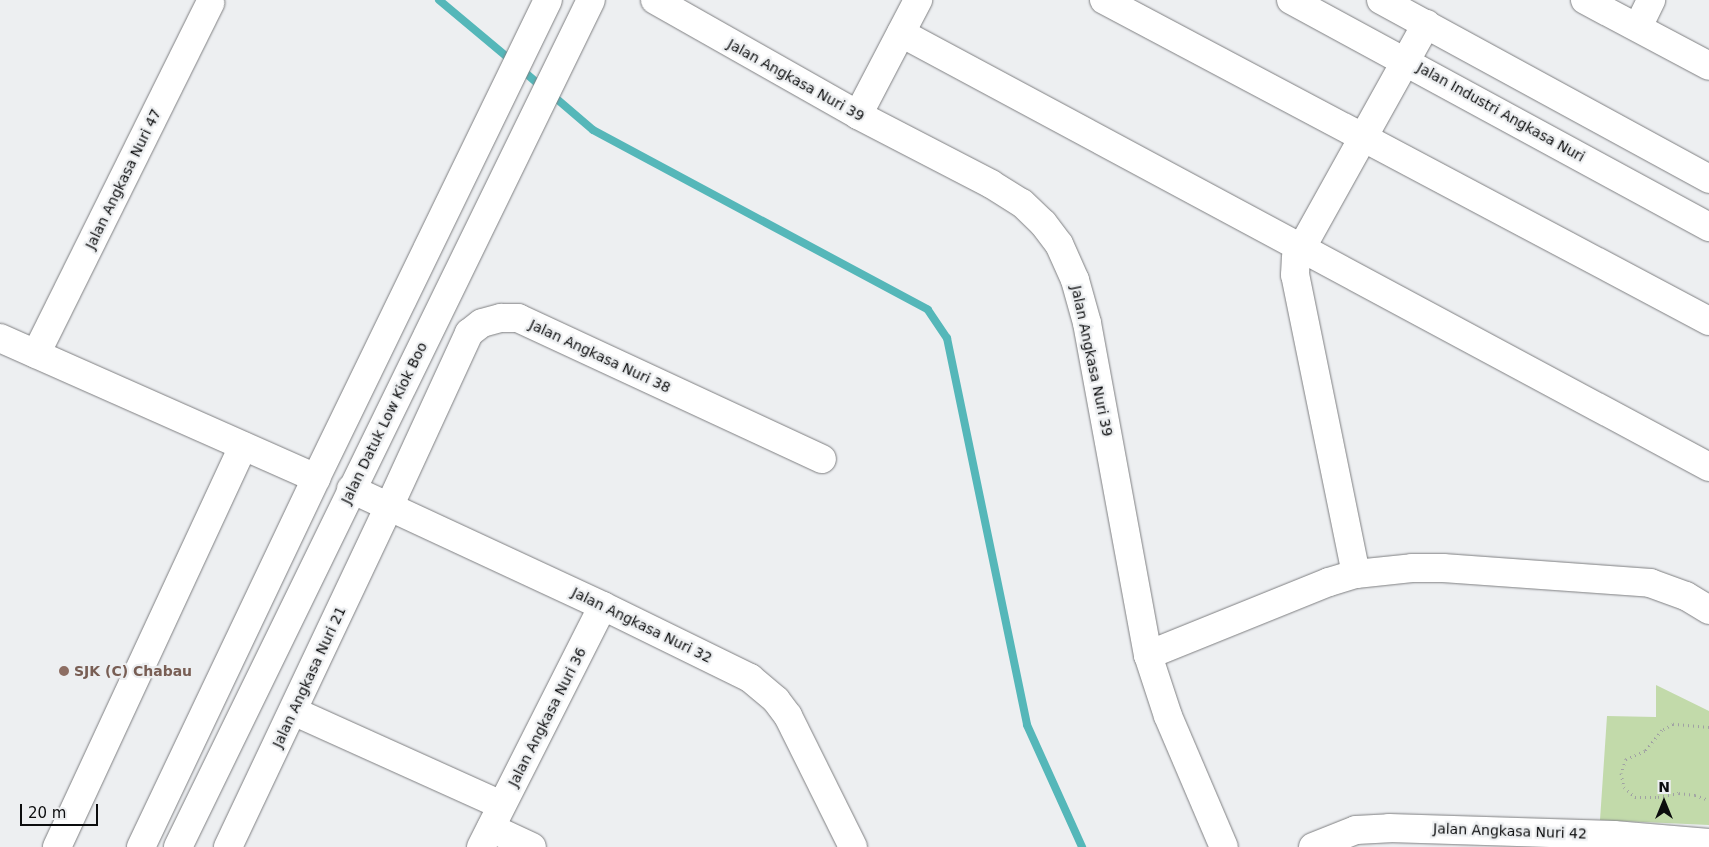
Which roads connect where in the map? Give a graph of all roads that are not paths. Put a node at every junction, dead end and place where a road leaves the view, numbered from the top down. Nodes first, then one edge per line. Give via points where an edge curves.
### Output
1 (548, 0) edge
2 (590, 0) edge
3 (655, 0) edge
4 (918, 0) edge
5 (1104, 0) edge
6 (1291, 0) edge
7 (1381, 0) edge
8 (1585, 0) edge
9 (1651, 0) edge
10 (210, 3) dead end
11 (1426, 24) junction
12 (1638, 27) junction
13 (901, 33) junction
14 (1405, 60) junction
15 (1709, 66) edge
16 (858, 115) junction
17 (1362, 137) junction
18 (1709, 179) edge
19 (1709, 227) edge
20 (1302, 248) junction
21 (1709, 321) edge
22 (0, 338) edge
23 (36, 354) junction
24 (243, 446) junction
25 (822, 459) dead end
26 (1709, 467) edge
27 (316, 478) junction
28 (351, 489) junction
29 (389, 507) junction
30 (1356, 574) junction
31 (603, 606) junction
32 (1709, 610) edge
33 (1148, 655) junction
34 (293, 711) junction
35 (491, 827) edge
36 (1389, 837) edge
37 (1614, 841) edge
38 (1709, 842) edge
39 (57, 847) edge
40 (141, 847) edge
41 (178, 847) edge
42 (228, 847) edge
43 (532, 847) edge
44 (853, 847) edge
45 (1224, 847) edge
46 (1313, 847) edge

1 - 27 street
2 - 28 street, Jalan Datuk Low Kiok Boo
3 - 16 street, Jalan Angkasa Nuri 39
4 - 13 street
5 - 17 street
6 - 14 street, Jalan Industri Angkasa Nuri
7 - 11 street
8 - 12 street
9 - 12 street
10 - 23 street, Jalan Angkasa Nuri 47
11 - 14 street
11 - 18 street
12 - 15 street
13 - 16 street
13 - 20 street
14 - 17 street
14 - 19 street, Jalan Industri Angkasa Nuri
16 - 33 street, Jalan Angkasa Nuri 39 via 958,165 1022,203 1059,244 1075,280 1087,324
17 - 20 street
17 - 21 street
20 - 26 street
20 - 30 street via 1296,258 1295,275
22 - 23 street
23 - 24 street
24 - 27 street
24 - 39 street
25 - 29 street, Jalan Angkasa Nuri 38 via 518,318 501,318 482,323 468,332
27 - 40 street
28 - 29 street, Jalan Angkasa Nuri 32
28 - 41 street, Jalan Datuk Low Kiok Boo
29 - 31 street, Jalan Angkasa Nuri 32
29 - 34 street, Jalan Angkasa Nuri 21
30 - 32 street via 1443,568 1650,584 1686,596
30 - 33 street via 1307,590
31 - 35 street, Jalan Angkasa Nuri 36
31 - 44 street, Jalan Angkasa Nuri 32 via 750,678 776,700 788,716
33 - 45 street, Jalan Angkasa Nuri 39 via 1168,716
34 - 35 street
34 - 42 street, Jalan Angkasa Nuri 21
35 - 43 street
36 - 37 street, Jalan Angkasa Nuri 42
36 - 46 street, Jalan Angkasa Nuri 42 via 1356,830
37 - 38 street, Jalan Angkasa Nuri 42

